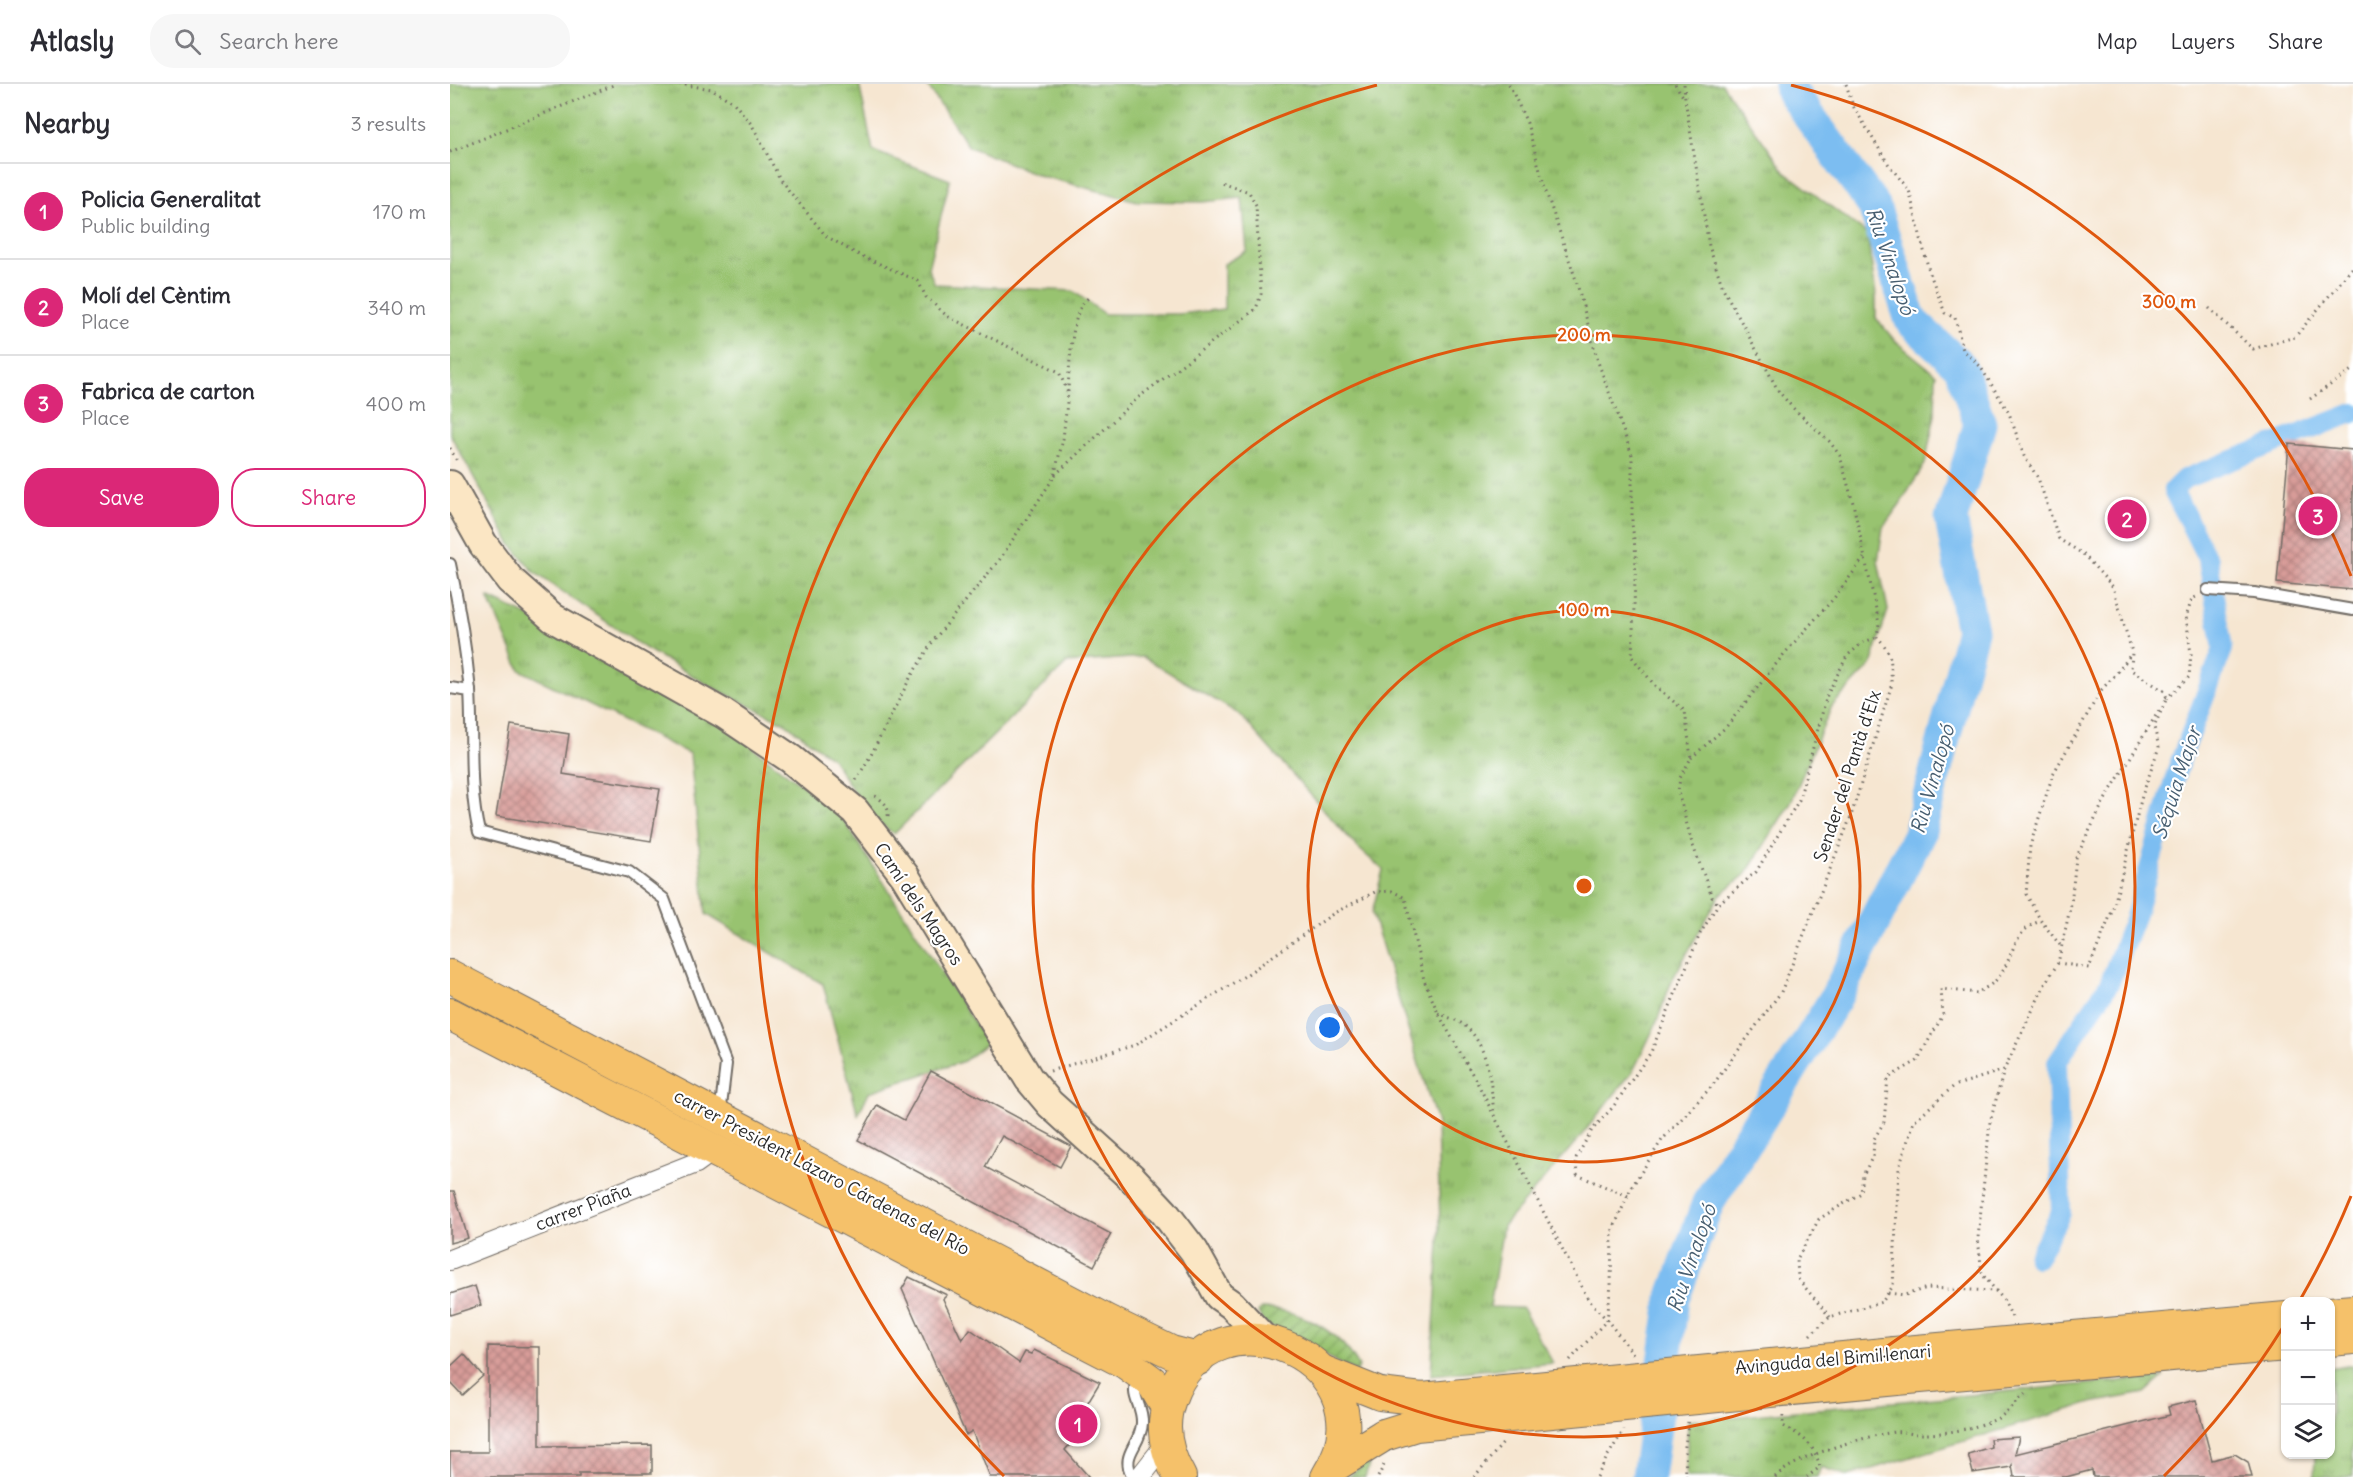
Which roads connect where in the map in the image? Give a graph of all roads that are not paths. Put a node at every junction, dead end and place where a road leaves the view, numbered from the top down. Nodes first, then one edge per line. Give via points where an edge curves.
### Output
1 (450, 485) edge
2 (450, 564) edge
3 (2208, 590) road end
4 (2353, 610) edge
5 (450, 688) edge
6 (470, 691) junction
7 (450, 976) edge
8 (450, 1014) edge
9 (720, 1118) junction
10 (714, 1150) junction
11 (450, 1260) edge
12 (1219, 1296) junction
13 (2353, 1311) edge
14 (2335, 1313) edge
15 (2281, 1319) edge
16 (2353, 1338) edge
17 (1265, 1340) junction
18 (2335, 1340) edge
19 (2281, 1345) edge
20 (1208, 1352) junction
21 (1896, 1366) junction
22 (1322, 1371) junction
23 (1142, 1373) junction
24 (1167, 1407) junction
25 (1166, 1444) junction
26 (1330, 1472) edge
27 (1133, 1477) edge
28 (1140, 1477) edge
29 (1180, 1477) edge

1 - 12 street, Camí dels Magros via 483,544 510,580 553,618 724,714 790,759 855,812 905,876 1029,1079 1050,1104 1164,1212 1194,1251
2 - 6 lane
3 - 4 lane via 2254,593
5 - 6 lane
6 - 9 lane via 473,807 479,832 629,872 664,899 726,1064
7 - 9 main road, carrer President Lázaro Cárdenas del Río
8 - 10 main road, carrer President Lázaro Cárdenas del Río
9 - 20 main road, carrer President Lázaro Cárdenas del Río via 1171,1352
10 - 11 street, carrer Piaña via 696,1163
10 - 23 main road, carrer President Lázaro Cárdenas del Río
12 - 17 street, Camí dels Magros
12 - 20 street, Camí dels Magros via 1222,1331
13 - 14 main road
15 - 21 main road, Avinguda del Bimil·lenari
16 - 18 main road
17 - 20 main road via 1242,1340
17 - 22 main road via 1297,1350
19 - 21 main road, Avinguda del Bimil·lenari
20 - 24 main road via 1179,1380
21 - 22 main road, Avinguda del Bimil·lenari, bridge via 1422,1399 1380,1394
21 - 26 main road, Avinguda del Bimil·lenari, bridge via 1416,1425 1384,1435
22 - 26 main road via 1337,1396 1343,1424 1339,1453
23 - 24 main road, carrer President Lázaro Cárdenas del Río
23 - 27 lane via 1133,1393 1140,1407 1142,1426 1127,1462
24 - 25 main road
25 - 28 street
25 - 29 main road

